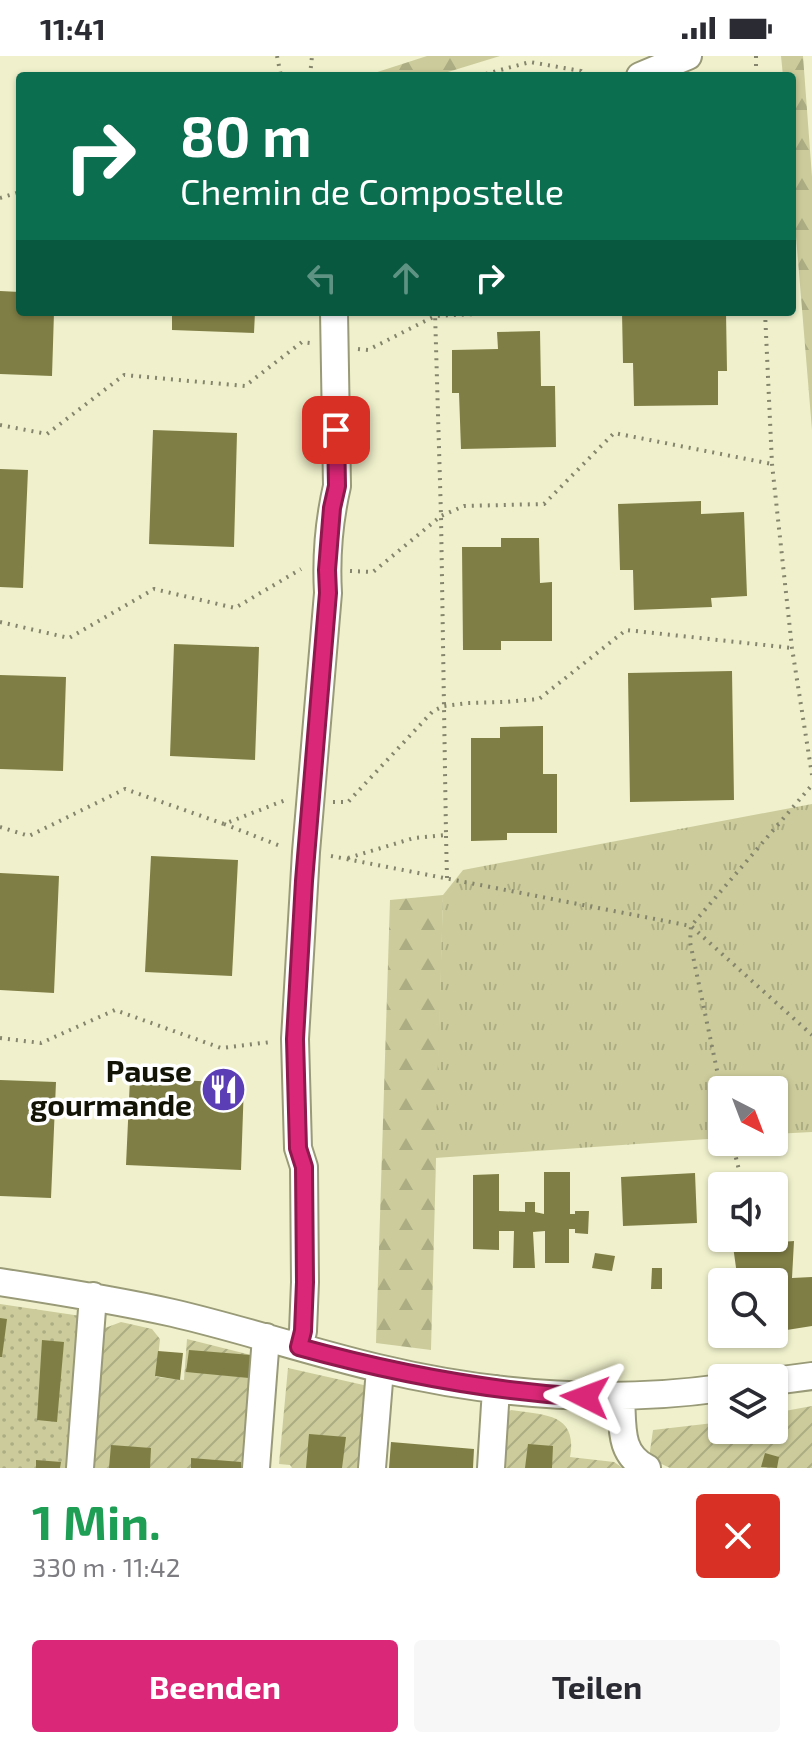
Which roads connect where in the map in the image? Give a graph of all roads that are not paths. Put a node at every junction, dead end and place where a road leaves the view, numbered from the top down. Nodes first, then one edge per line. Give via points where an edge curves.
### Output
1 (688, 56) edge
2 (650, 72) edge
3 (334, 316) edge
4 (0, 1282) edge
5 (93, 1296) junction
6 (266, 1337) junction
7 (299, 1347) junction
8 (380, 1369) junction
9 (812, 1376) edge
10 (788, 1379) edge
11 (496, 1389) junction
12 (708, 1390) edge
13 (621, 1397) junction
14 (642, 1466) edge
15 (80, 1468) edge
16 (256, 1468) edge
17 (372, 1468) edge
18 (491, 1468) edge

1 - 2 street
3 - 7 street via 337,486 295,1039 298,1148 304,1167 305,1282
4 - 5 street
5 - 6 street
5 - 15 street
6 - 7 street
6 - 16 street
7 - 8 street
8 - 11 street
8 - 17 street
9 - 10 street
11 - 13 street
11 - 18 street
12 - 13 street
13 - 14 street via 626,1447

